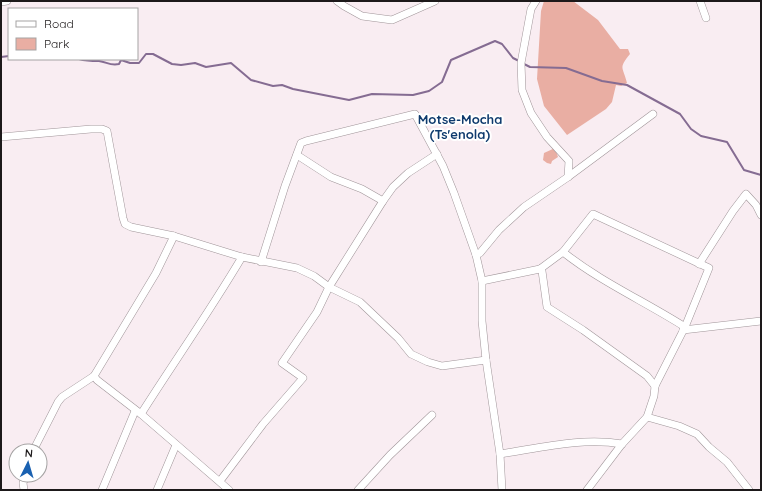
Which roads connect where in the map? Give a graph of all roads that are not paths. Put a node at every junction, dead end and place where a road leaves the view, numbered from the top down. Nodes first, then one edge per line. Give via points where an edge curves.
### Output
1 (7, 1) edge
2 (337, 1) edge
3 (435, 1) edge
4 (536, 1) edge
5 (700, 1) edge
6 (1, 2) edge
7 (706, 18) dead end
8 (653, 114) dead end
9 (1, 137) edge
10 (437, 154) junction
11 (297, 155) junction
12 (568, 177) junction
13 (383, 202) junction
14 (761, 215) edge
15 (174, 236) junction
16 (564, 252) junction
17 (476, 255) junction
18 (242, 257) junction
19 (261, 262) junction
20 (699, 264) junction
21 (540, 269) junction
22 (482, 281) junction
23 (329, 287) junction
24 (761, 321) edge
25 (684, 328) junction
26 (486, 360) junction
27 (94, 376) junction
28 (655, 386) junction
29 (138, 413) junction
30 (432, 415) dead end
31 (647, 417) junction
32 (37, 443) edge
33 (622, 444) junction
34 (176, 445) junction
35 (500, 454) junction
36 (220, 481) junction
37 (102, 490) edge
38 (157, 490) edge
39 (229, 490) edge
40 (358, 490) edge
41 (502, 490) edge
42 (587, 490) edge
43 (749, 490) edge

1 - 6 street
2 - 3 street via 362,16 392,20
4 - 12 street via 531,9 521,63 522,90 531,113 547,137 569,161
5 - 7 street
8 - 12 street
9 - 15 street via 91,129 107,131 125,224
10 - 11 street via 415,114 306,141 301,144
10 - 13 street via 408,173 393,187
10 - 17 street
11 - 13 street via 331,177 362,189
11 - 19 street
12 - 17 street via 513,216
13 - 23 street
14 - 20 street via 746,194
15 - 18 street
15 - 27 street via 156,273
16 - 20 street via 593,214
16 - 21 street
16 - 25 street via 611,285 661,312
17 - 22 street
18 - 19 street
18 - 29 street via 217,299
19 - 23 street via 297,268
20 - 25 street via 709,268
21 - 22 street
21 - 28 street via 547,307 647,376
22 - 26 street via 482,321
23 - 26 street via 360,302 411,354 442,366
23 - 36 street via 317,312 282,363 303,378 263,424
24 - 25 street
25 - 28 street
26 - 35 street
27 - 29 street
27 - 32 street via 62,397
28 - 31 street
29 - 34 street
29 - 37 street
30 - 40 street
31 - 33 street
31 - 43 street via 698,434 727,462
33 - 35 street via 570,443
33 - 42 street
34 - 36 street
34 - 38 street
35 - 41 street
36 - 39 street

